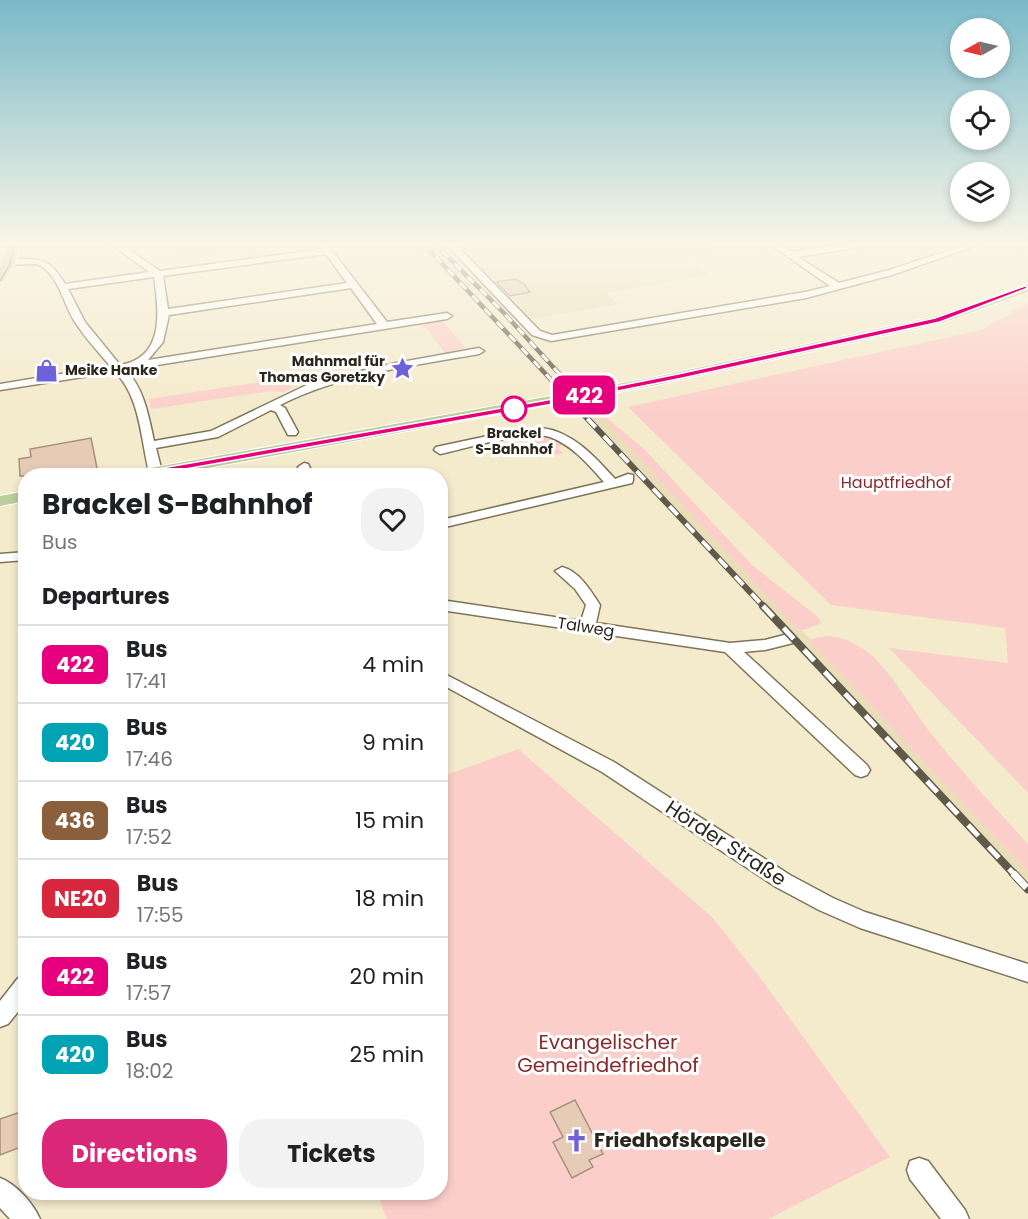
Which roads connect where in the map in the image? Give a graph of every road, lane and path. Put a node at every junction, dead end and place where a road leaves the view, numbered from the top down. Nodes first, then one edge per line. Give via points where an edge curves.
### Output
1 (67, 300) edge
2 (161, 300) edge
3 (253, 300) edge
4 (366, 300) edge
5 (504, 300) edge
6 (767, 300) edge
7 (994, 300) edge
8 (163, 313) junction
9 (447, 316) dead end
10 (384, 326) junction
11 (479, 351) dead end
12 (138, 364) junction
13 (117, 368) junction
14 (0, 387) edge
15 (271, 406) junction
16 (292, 432) dead end
17 (148, 446) junction
18 (440, 450) dead end
19 (154, 468) edge
20 (188, 468) edge
21 (628, 477) dead end
22 (612, 483) junction
23 (18, 498) edge
24 (0, 501) edge
25 (448, 522) edge
26 (18, 557) edge
27 (0, 558) edge
28 (562, 571) dead end
29 (448, 606) edge
30 (587, 627) junction
31 (788, 639) dead end
32 (730, 648) junction
33 (448, 681) edge
34 (861, 770) dead end
35 (1028, 973) edge
36 (18, 995) edge
37 (0, 1017) edge
38 (919, 1170) dead end
39 (0, 1190) edge
40 (27, 1219) edge
41 (956, 1219) edge

1 - 13 street via 76,317
2 - 8 street
3 - 8 street
4 - 10 street
5 - 6 street via 536,333 546,338
7 - 20 main road via 937,320 656,381
8 - 12 street via 158,342
9 - 10 street
10 - 12 street
11 - 15 street via 317,384
12 - 13 street
13 - 14 street
13 - 17 street via 124,372 133,389
15 - 16 street via 281,410
15 - 17 street via 214,434
17 - 19 street
18 - 22 street via 534,432 550,433 588,456
21 - 22 street
22 - 25 street
23 - 24 main road
26 - 27 street
28 - 30 street via 580,586 593,605
29 - 30 street, Talweg
30 - 32 street, Talweg
31 - 32 street, Talweg
32 - 34 street
33 - 35 street, Hörder Straße via 608,767 783,881 826,904 860,919
36 - 37 street
38 - 41 street
39 - 40 street

